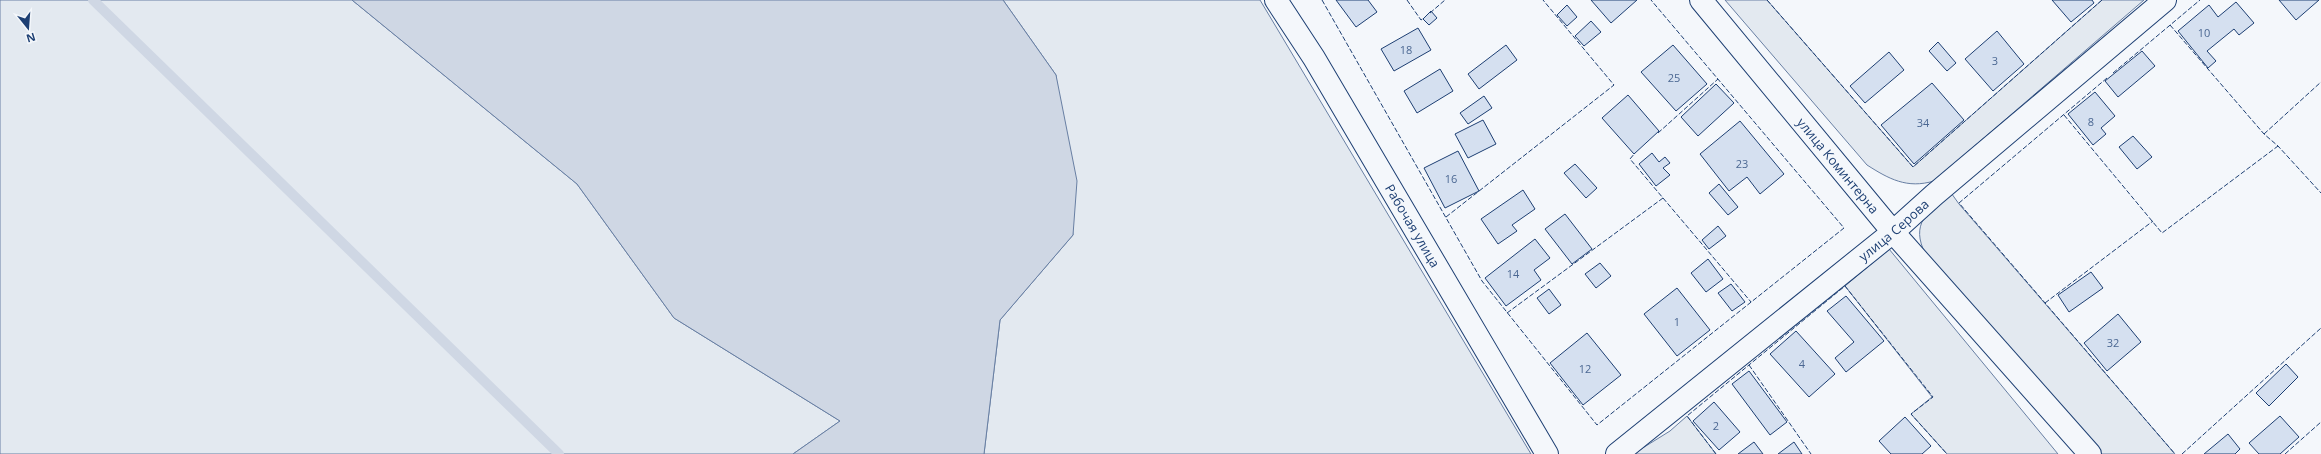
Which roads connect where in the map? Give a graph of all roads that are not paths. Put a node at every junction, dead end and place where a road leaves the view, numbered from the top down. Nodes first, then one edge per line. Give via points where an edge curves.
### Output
1 (1276, 0) edge
2 (1701, 0) edge
3 (2165, 0) edge
4 (1894, 232) junction
5 (1547, 454) edge
6 (1617, 454) edge
7 (2090, 454) edge

1 - 5 street, Рабочая улица via 1314,58
2 - 4 street, улица Коминтерна
3 - 4 street, улица Серова via 1934,195
4 - 6 street, улица Серова
4 - 7 street, улица Коминтерна

